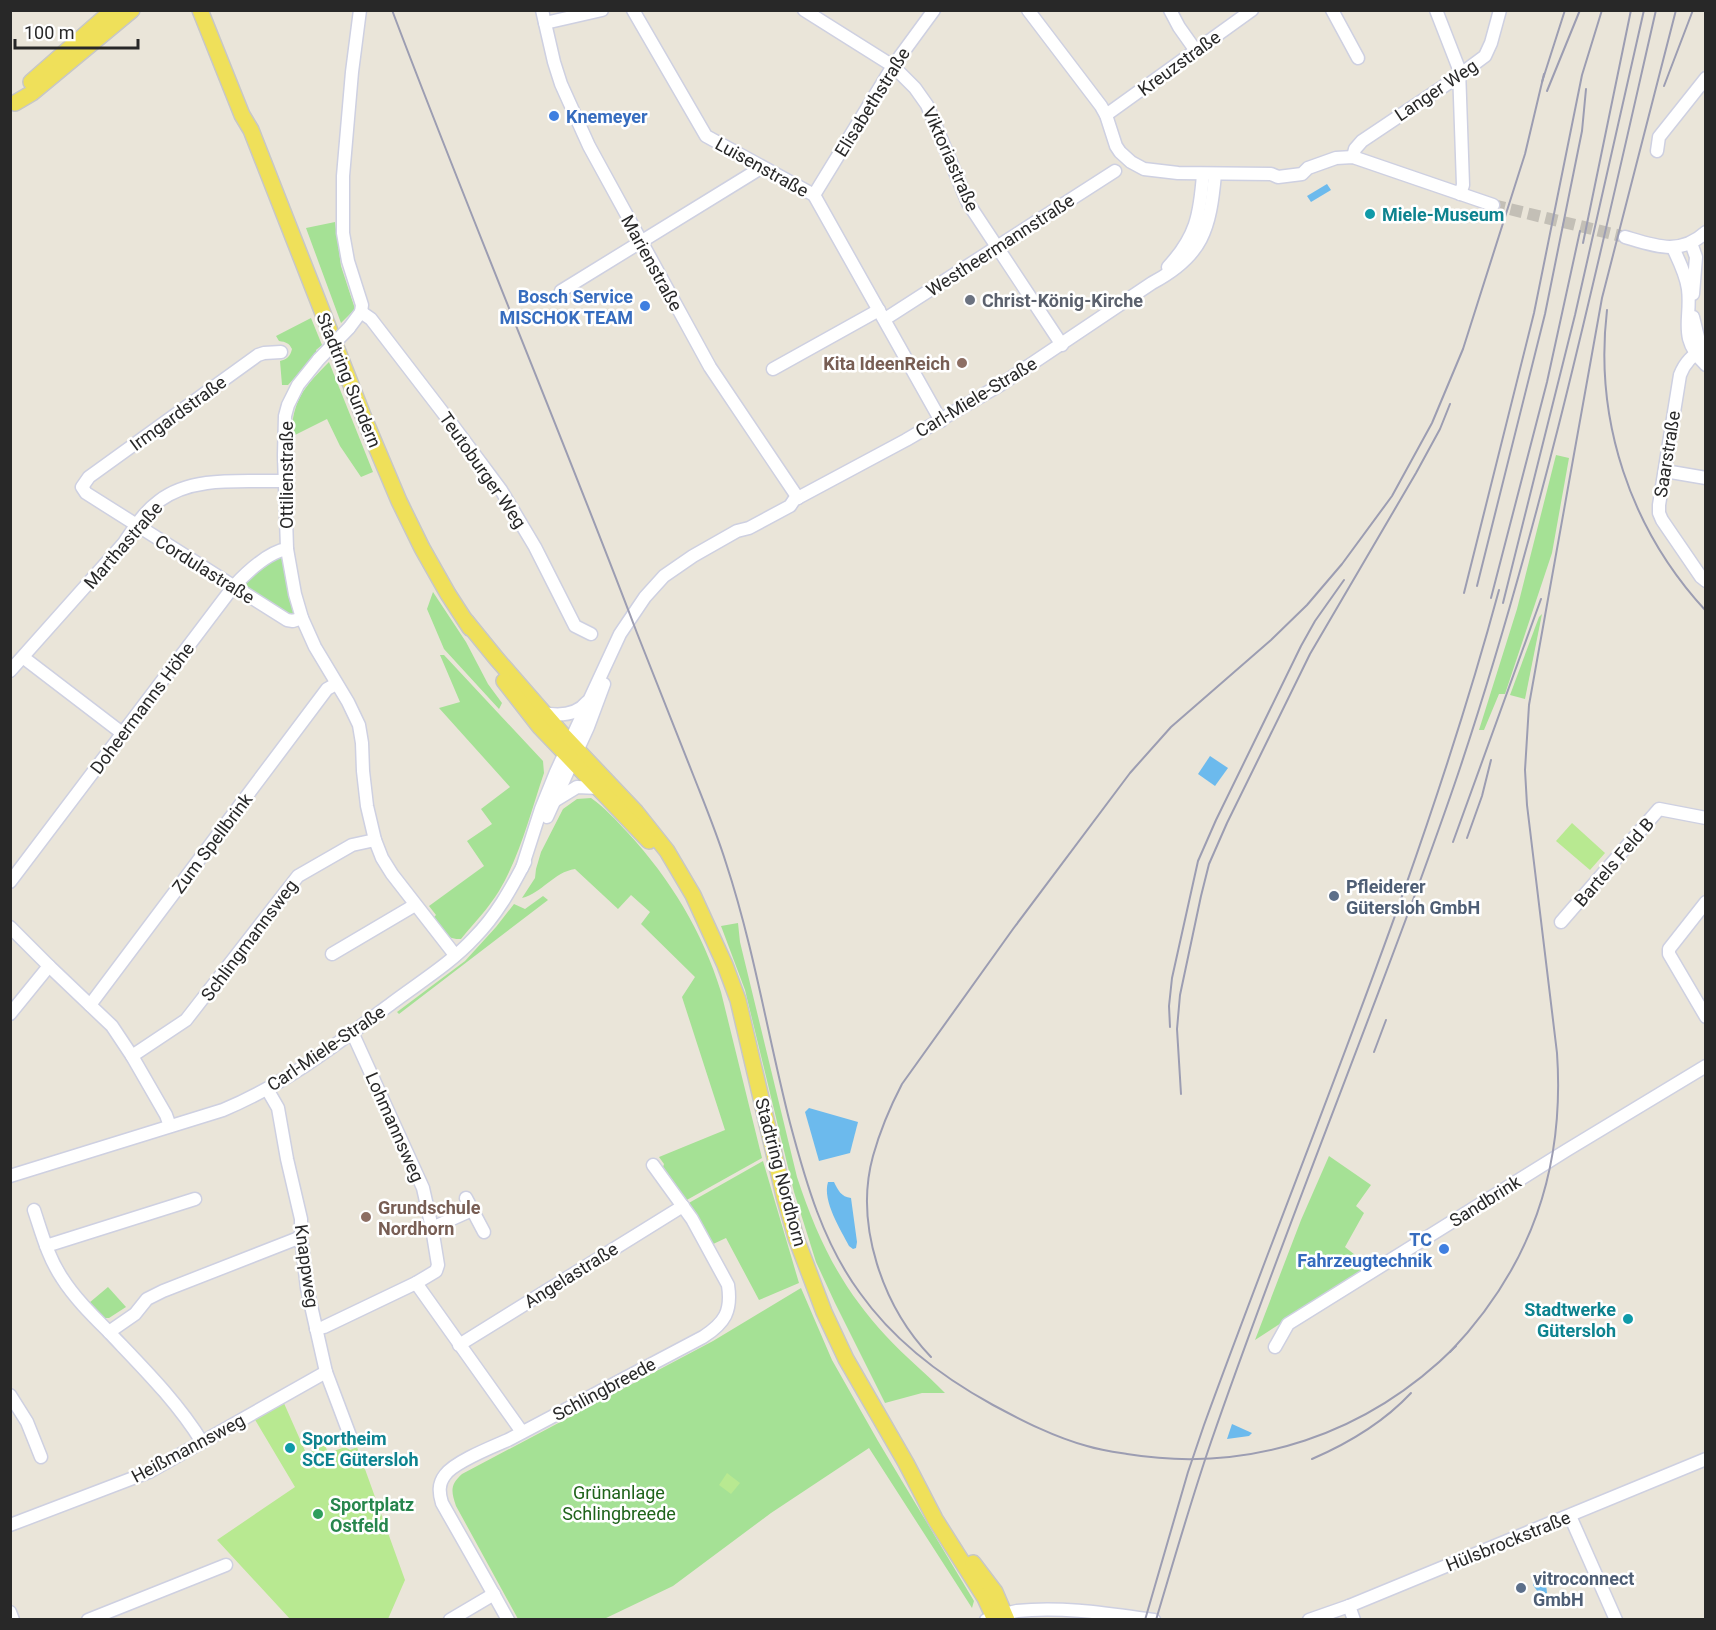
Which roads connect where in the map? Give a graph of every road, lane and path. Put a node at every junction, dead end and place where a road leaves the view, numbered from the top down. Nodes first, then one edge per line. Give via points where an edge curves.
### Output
1 (113, 10) edge
2 (132, 10) edge
3 (200, 10) edge
4 (211, 10) edge
5 (360, 10) edge
6 (602, 10) edge
7 (633, 10) edge
8 (804, 10) edge
9 (934, 10) edge
10 (1028, 10) edge
11 (1170, 10) edge
12 (1252, 10) edge
13 (1332, 10) edge
14 (1436, 10) edge
15 (1500, 10) edge
16 (544, 17) edge
17 (1196, 51) junction
18 (1358, 58) dead end
19 (893, 66) junction
20 (1460, 75) junction
21 (1706, 78) edge
22 (13, 105) edge
23 (1106, 116) junction
24 (251, 130) junction
25 (1657, 151) dead end
26 (1353, 157) junction
27 (760, 166) junction
28 (1114, 171) dead end
29 (1209, 174) junction
30 (1460, 194) junction
31 (814, 195) junction
32 (1493, 204) tunnel mouth
33 (1706, 232) edge
34 (1625, 237) tunnel mouth
35 (641, 243) junction
36 (1691, 243) junction
37 (996, 247) junction
38 (1673, 248) junction
39 (561, 291) dead end
40 (361, 312) junction
41 (882, 315) junction
42 (1062, 345) junction
43 (1702, 350) edge
44 (281, 352) dead end
45 (1706, 365) edge
46 (773, 369) dead end
47 (940, 421) junction
48 (1665, 471) junction
49 (1706, 478) edge
50 (285, 481) junction
51 (82, 487) joint
52 (796, 499) junction
53 (136, 525) junction
54 (287, 549) junction
55 (1706, 581) edge
56 (233, 587) junction
57 (302, 618) junction
58 (466, 621) junction
59 (627, 623) junction
60 (591, 634) dead end
61 (24, 658) junction
62 (10, 671) edge
63 (336, 684) junction
64 (592, 693) junction
65 (543, 713) junction
66 (122, 733) junction
67 (571, 751) junction
68 (598, 788) junction
69 (553, 802) junction
70 (1706, 818) edge
71 (375, 840) junction
72 (522, 868) junction
73 (679, 871) junction
74 (10, 882) edge
75 (1706, 902) edge
76 (415, 905) junction
77 (1561, 922) dead end
78 (10, 927) edge
79 (332, 954) dead end
80 (455, 955) junction
81 (49, 966) junction
82 (90, 1005) junction
83 (10, 1014) edge
84 (1706, 1017) edge
85 (352, 1032) junction
86 (132, 1056) junction
87 (1706, 1066) edge
88 (267, 1089) junction
89 (170, 1126) junction
90 (653, 1165) dead end
91 (10, 1176) edge
92 (466, 1198) dead end
93 (195, 1199) dead end
94 (683, 1206) junction
95 (34, 1210) dead end
96 (472, 1210) junction
97 (432, 1228) junction
98 (484, 1232) dead end
99 (301, 1237) junction
100 (46, 1246) junction
101 (416, 1283) junction
102 (316, 1329) junction
103 (109, 1332) junction
104 (459, 1345) junction
105 (1275, 1347) dead end
106 (326, 1372) junction
107 (10, 1395) edge
108 (522, 1432) junction
109 (352, 1441) dead end
110 (202, 1442) junction
111 (41, 1457) dead end
112 (1706, 1459) edge
113 (1570, 1516) junction
114 (10, 1525) edge
115 (226, 1565) dead end
116 (494, 1594) junction
117 (1349, 1606) junction
118 (1070, 1611) junction
119 (10, 1612) edge
120 (997, 1618) edge
121 (13, 1620) edge
122 (88, 1620) edge
123 (450, 1620) edge
124 (508, 1620) edge
125 (1035, 1620) edge
126 (1154, 1620) edge
127 (1309, 1620) edge
128 (1354, 1620) edge
129 (1616, 1620) edge

1 - 22 main road via 51,63
2 - 22 main road
3 - 24 main road, Stadtring Sundern
4 - 24 main road, Stadtring Sundern
5 - 40 street via 343,176 343,232
6 - 16 street
7 - 27 street, Luisenstraße via 706,136
8 - 19 street, Viktoriastraße
9 - 19 street, Elisabethstraße
10 - 23 street
11 - 17 street
12 - 17 street, Kreuzstraße
13 - 18 street
14 - 20 street
15 - 20 street, Langer Weg via 1485,56
16 - 35 street, Marienstraße via 566,94
17 - 23 street, Kreuzstraße
19 - 31 street, Elisabethstraße
19 - 37 street, Viktoriastraße via 927,105 968,203
20 - 26 street, Langer Weg via 1362,141
20 - 30 street
21 - 25 street via 1659,137
23 - 29 street via 1116,146 1131,162 1159,172
24 - 58 main road, Stadtring Sundern via 399,501
26 - 29 street via 1336,158 1296,175
26 - 30 street
27 - 31 street, Luisenstraße
27 - 35 street
28 - 37 street, Westheermannstraße
29 - 42 street, Carl-Miele-Straße via 1208,221 1200,242 1186,261
30 - 32 street
31 - 41 street, Luisenstraße
33 - 36 street
34 - 38 street
35 - 39 street
35 - 52 street, Marienstraße via 710,367
36 - 38 street
36 - 43 street via 1696,257 1693,316
37 - 41 street, Westheermannstraße
37 - 42 street, Viktoriastraße
38 - 43 street via 1688,290 1688,334
40 - 50 street, Ottilienstraße, bridge via 319,359 288,405 284,430
40 - 60 street, Teutoburger Weg via 371,319 501,490 575,626
41 - 46 street, Westheermannstraße
41 - 47 street, Luisenstraße
42 - 47 street, Carl-Miele-Straße
43 - 45 street
43 - 48 street, Saarstraße via 1684,365 1680,375
44 - 51 street, Irmgardstraße via 258,355 89,477
47 - 52 street, Carl-Miele-Straße
48 - 49 street
48 - 55 street, Saarstraße via 1659,513
50 - 53 street, Marthastraße via 213,482 186,487 160,500
50 - 54 street, Ottilienstraße
51 - 53 street, Cordulastraße
52 - 59 street, Carl-Miele-Straße via 790,506 737,531 664,576
53 - 56 street, Cordulastraße
53 - 61 street, Marthastraße
54 - 56 street, Doheermanns Höhe via 258,564
54 - 57 street, Ottilienstraße
56 - 57 street, Cordulastraße via 286,620
56 - 66 street, Doheermanns Höhe
57 - 63 street, Ottilienstraße
58 - 65 main road, Stadtring Sundern
58 - 67 main road, Stadtring Sundern via 510,691 539,726
59 - 64 street, Carl-Miele-Straße
59 - 67 street, Carl-Miele-Straße via 588,727
61 - 62 street, Marthastraße
61 - 66 street
63 - 71 street, Ottilienstraße via 359,725
63 - 82 street, Zum Spellbrink via 327,689
64 - 65 street via 576,711 565,715
64 - 67 street, Carl-Miele-Straße
65 - 67 main road, Stadtring Sundern
66 - 74 street, Doheermanns Höhe
67 - 68 main road, Stadtring Nordhorn
67 - 69 street, Carl-Miele-Straße
67 - 72 street, Carl-Miele-Straße via 541,809
67 - 73 main road, Stadtring Nordhorn via 636,812
68 - 69 street via 577,787
68 - 73 main road, Stadtring Nordhorn
69 - 72 street, Carl-Miele-Straße
70 - 77 street, Bartels Feld B via 1659,809
71 - 76 street, Ottilienstraße via 382,858
71 - 86 street, Schlingmannsweg via 352,845 297,876 186,1020
72 - 80 street, Carl-Miele-Straße via 493,916
73 - 120 main road, Stadtring Nordhorn via 738,1000 784,1196 824,1312 846,1359 906,1463 995,1592
75 - 84 street via 1669,954
76 - 79 street
76 - 80 street, Ottilienstraße
78 - 81 street
80 - 85 street, Carl-Miele-Straße
81 - 82 street
81 - 83 street
82 - 86 street via 112,1026
85 - 88 street, Carl-Miele-Straße
85 - 97 street, Lohmannsweg via 423,1188
86 - 89 street
87 - 105 street, Sandbrink via 1288,1324
88 - 89 street, Carl-Miele-Straße via 223,1110
88 - 99 street, Knappweg via 278,1108 301,1219
89 - 91 street, Carl-Miele-Straße
90 - 94 street, Schlingbreede
92 - 96 street
93 - 100 street
94 - 104 street, Angelastraße
94 - 108 street, Schlingbreede via 728,1285 729,1307 721,1323
95 - 100 street
96 - 97 street
96 - 98 street
97 - 101 street, Lohmannsweg via 438,1265
99 - 102 street, Knappweg
99 - 103 street via 163,1291 147,1299 135,1314
100 - 103 street via 62,1279
101 - 102 street, Lohmannsweg
101 - 104 street
102 - 106 street, Knappweg
103 - 110 street via 170,1397
104 - 108 street
106 - 109 street, Knappweg
106 - 110 street, Heißmannsweg
107 - 111 street via 27,1422
108 - 116 street, Schlingbreede via 455,1466 440,1485 442,1503
110 - 114 street, Heißmannsweg via 148,1472
112 - 113 street, Hülsbrockstraße
113 - 117 street, Hülsbrockstraße
113 - 129 street
115 - 122 street
116 - 123 street
116 - 124 street, Schlingbreede
117 - 127 street, Hülsbrockstraße
117 - 128 street
118 - 120 street via 1032,1610
118 - 125 street
118 - 126 street
119 - 121 street

